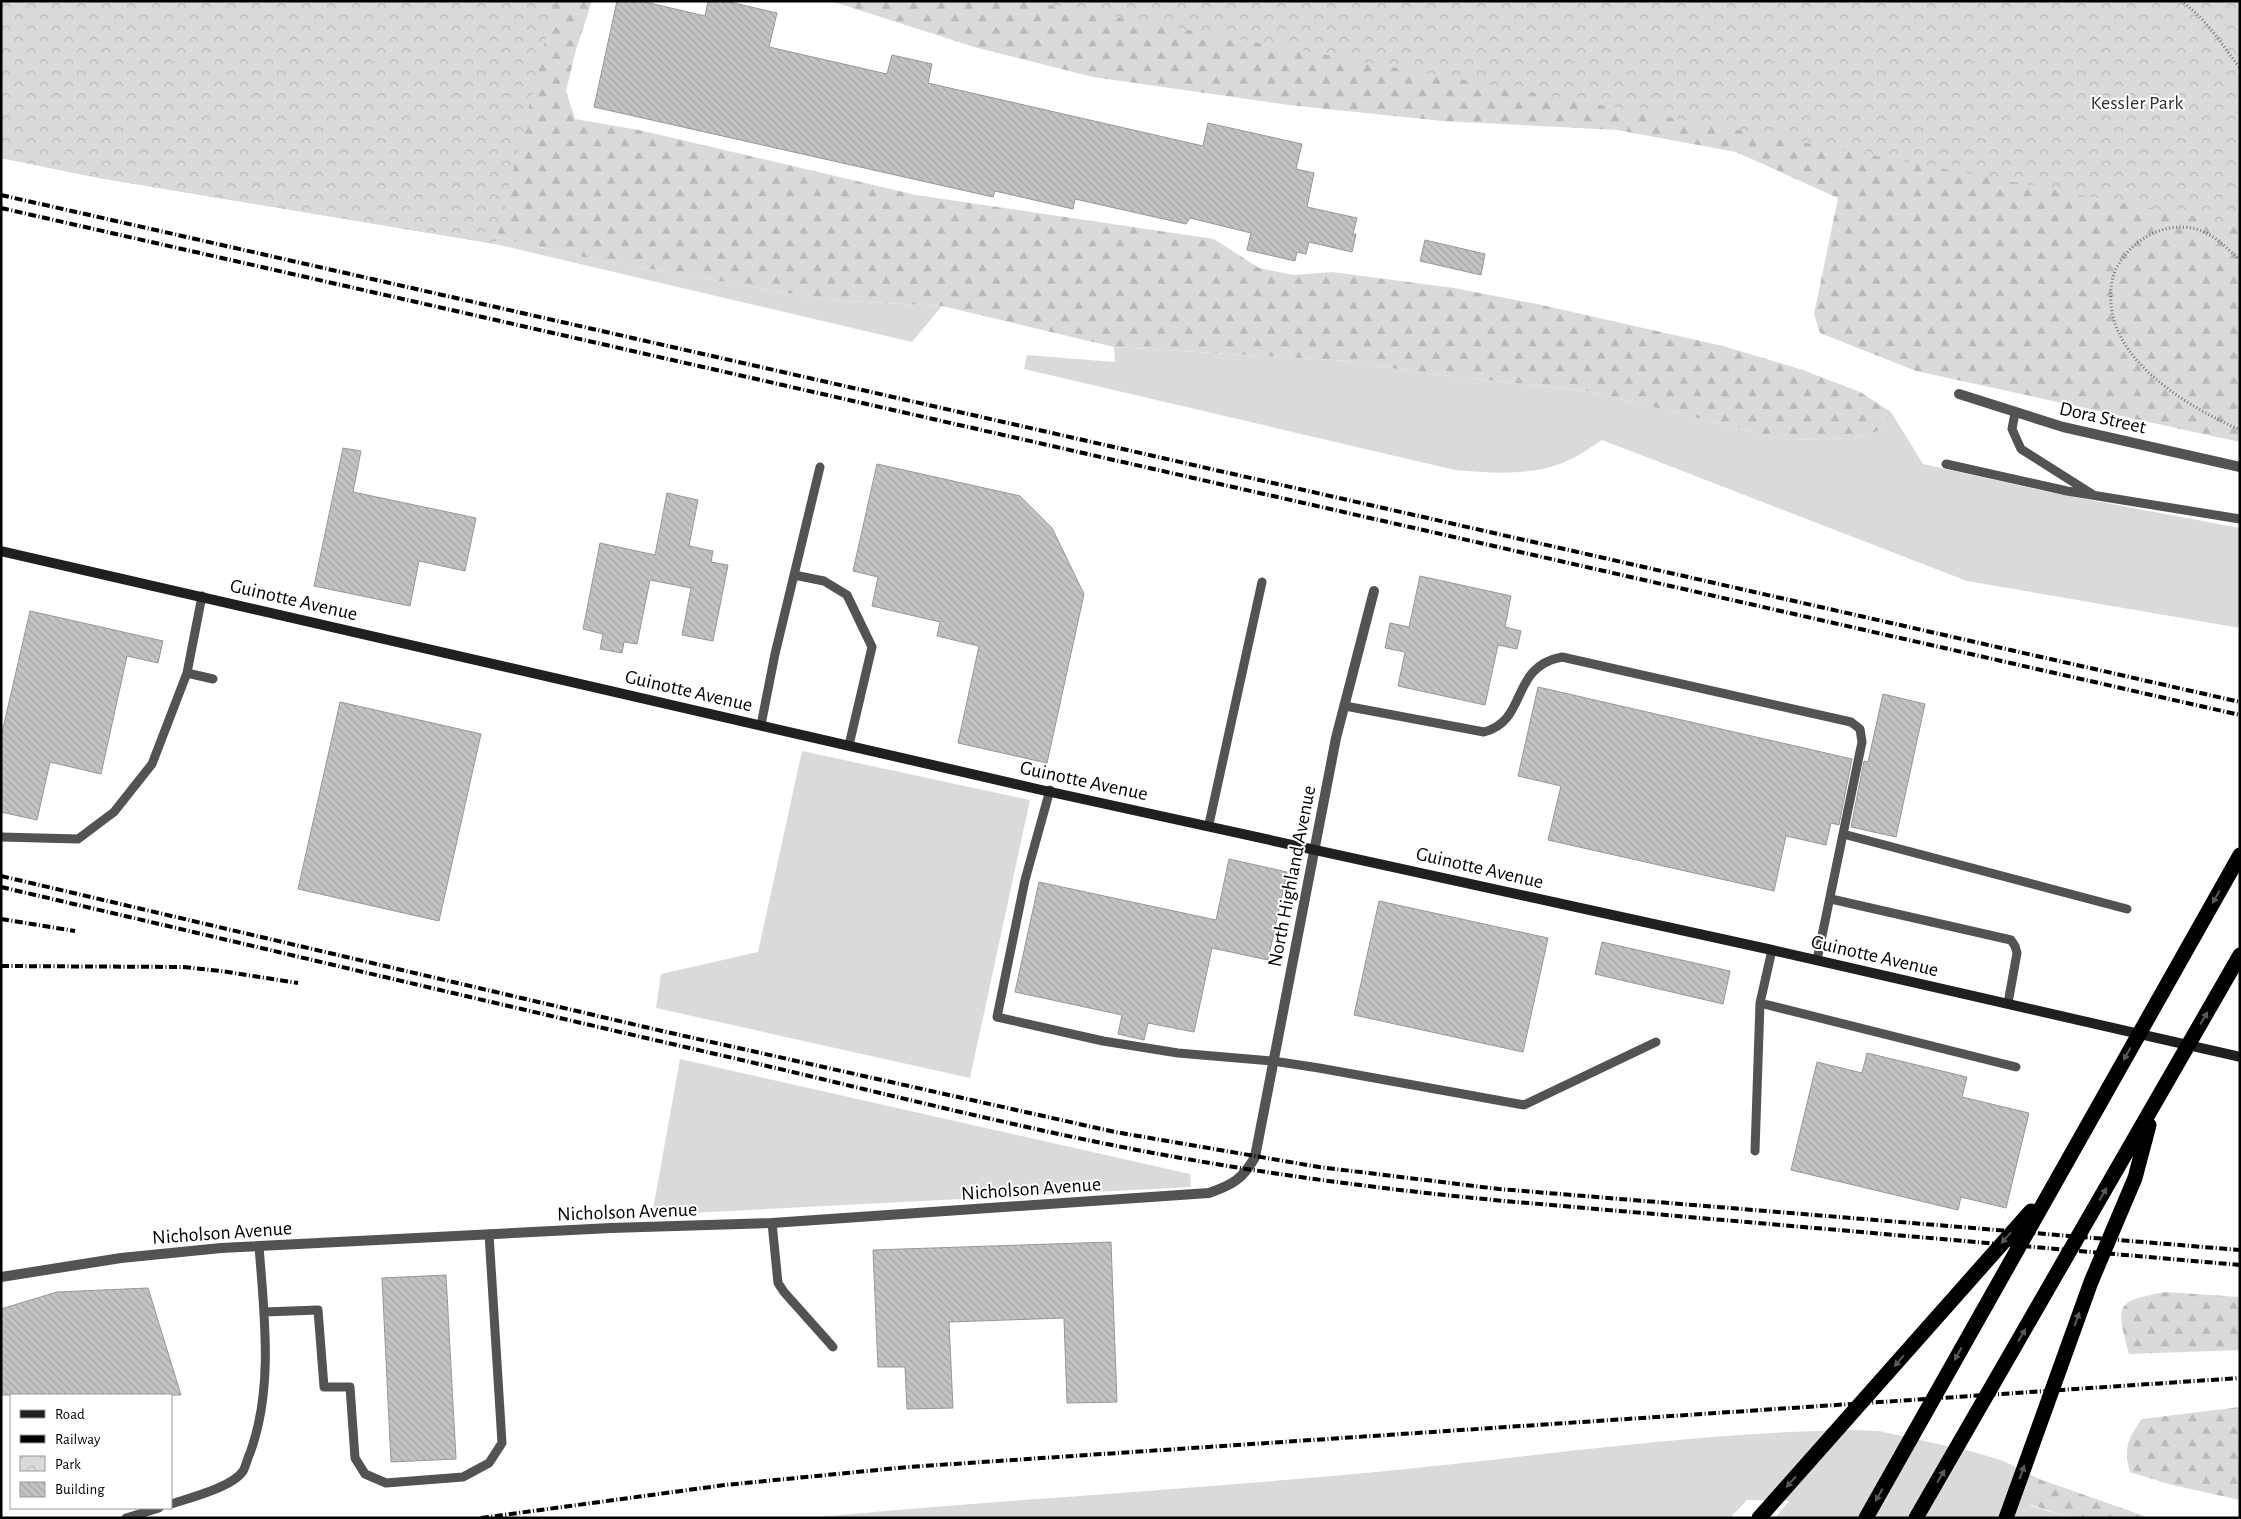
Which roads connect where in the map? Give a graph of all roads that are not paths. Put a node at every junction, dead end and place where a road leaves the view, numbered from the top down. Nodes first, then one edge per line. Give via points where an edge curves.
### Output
1 (1960, 394) dead end
2 (2015, 413) junction
3 (1946, 464) dead end
4 (820, 467) dead end
5 (2240, 467) edge
6 (2095, 496) junction
7 (2240, 519) edge
8 (1, 551) edge
9 (794, 575) junction
10 (1262, 582) dead end
11 (1374, 591) dead end
12 (202, 596) junction
13 (187, 673) junction
14 (213, 679) dead end
15 (1344, 706) junction
16 (761, 725) junction
17 (849, 745) junction
18 (1050, 790) junction
19 (1209, 824) junction
20 (1843, 834) junction
21 (1, 837) edge
22 (1314, 847) junction
23 (2240, 854) edge
24 (1830, 899) junction
25 (2127, 909) dead end
26 (1772, 950) junction
27 (2240, 955) edge
28 (1817, 960) junction
29 (1760, 1003) junction
30 (2008, 1003) junction
31 (1656, 1042) dead end
32 (2240, 1057) edge
33 (1273, 1061) junction
34 (2016, 1067) dead end
35 (2153, 1106) junction
36 (1755, 1151) dead end
37 (1248, 1169) joint
38 (2050, 1189) junction
39 (772, 1223) junction
40 (489, 1234) junction
41 (259, 1246) junction
42 (1, 1277) edge
43 (264, 1312) junction
44 (833, 1347) dead end
45 (172, 1504) edge
46 (156, 1509) edge
47 (126, 1518) edge
48 (1759, 1518) edge
49 (1866, 1518) edge
50 (1916, 1518) edge
51 (2006, 1518) edge

1 - 2 street, Dora Street
2 - 5 street, Dora Street
2 - 6 lane via 2012,429 2022,449
3 - 6 lane
4 - 9 lane
6 - 7 lane
8 - 12 street, Guinotte Avenue
9 - 16 lane
9 - 17 lane via 824,581 847,595 872,647
10 - 19 lane
11 - 15 street, North Highland Avenue
12 - 13 lane
12 - 16 street, Guinotte Avenue
13 - 14 lane
13 - 21 lane via 152,764 114,812 78,839
15 - 20 lane via 1484,732 1497,728 1509,717 1535,667 1562,657 1840,718 1860,729 1862,742
15 - 22 street, North Highland Avenue
16 - 17 street, Guinotte Avenue
17 - 18 street, Guinotte Avenue
18 - 19 street, Guinotte Avenue
18 - 33 lane via 1025,880 997,1017 1103,1041 1178,1053
19 - 22 street, Guinotte Avenue
20 - 24 lane
20 - 25 lane
22 - 26 street, Guinotte Avenue
22 - 33 street, North Highland Avenue
23 -> 38 highway
24 - 28 lane
24 - 30 lane via 2011,940 2017,953
26 - 28 street, Guinotte Avenue
26 - 29 lane
35 -> 27 highway
28 - 30 street, Guinotte Avenue
29 - 34 lane
29 - 36 lane
30 - 32 street, Guinotte Avenue
31 - 33 lane via 1524,1105
33 - 37 street, North Highland Avenue via 1255,1157
50 -> 35 highway
51 -> 35 highway via 2091,1282 2135,1178
37 - 39 street, Nicholson Avenue via 1232,1185 1209,1193
38 -> 48 highway
38 -> 49 highway
39 - 40 street, Nicholson Avenue
39 - 44 lane via 778,1283
40 - 41 street, Nicholson Avenue
40 - 43 lane via 502,1443 489,1463 463,1477 386,1483 365,1474 355,1458 350,1387 324,1387 318,1310
41 - 42 street, Nicholson Avenue via 121,1258
41 - 43 lane
43 - 45 lane via 264,1388 258,1432 242,1472 214,1491
46 - 47 lane

